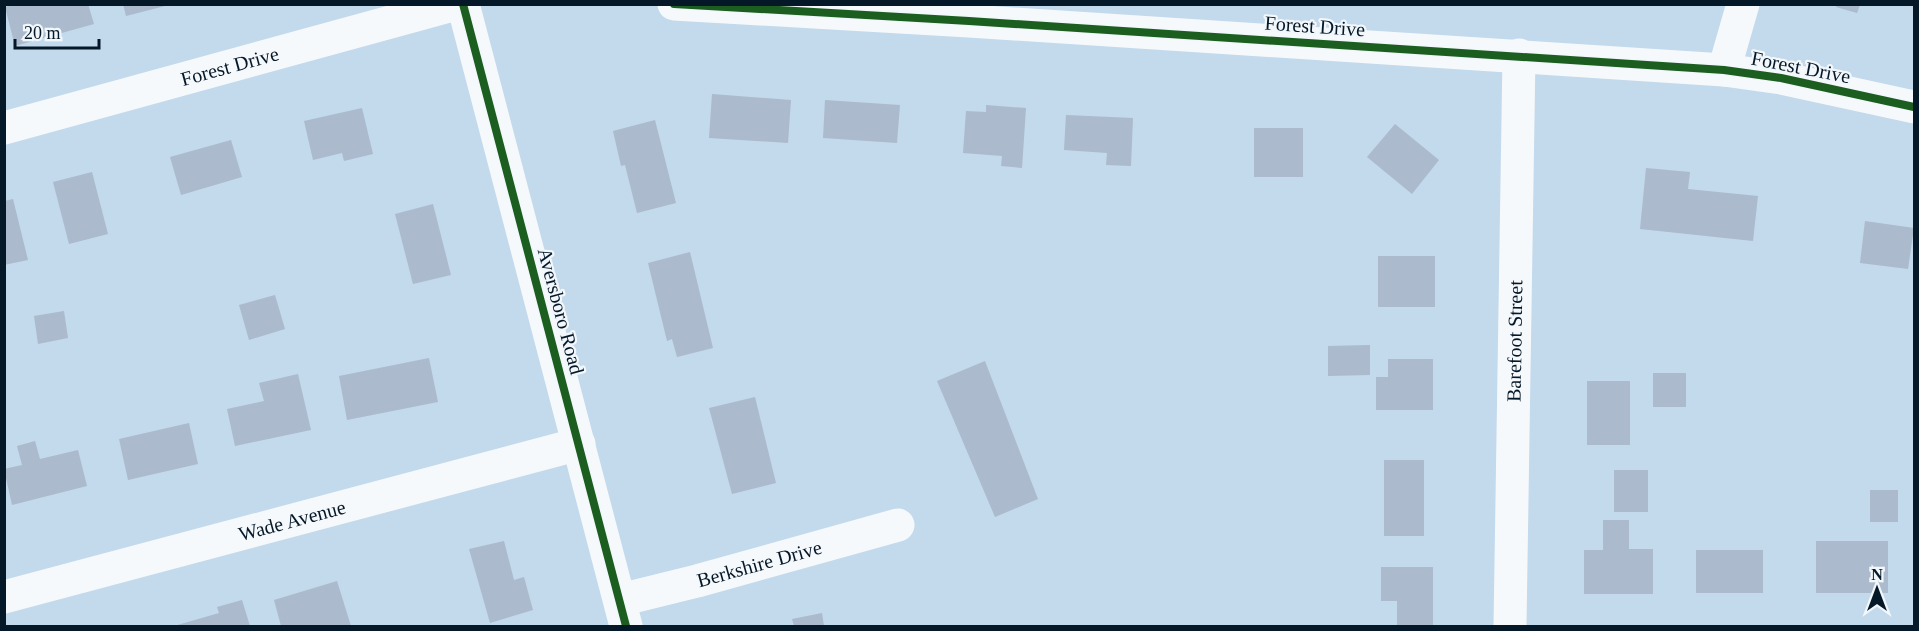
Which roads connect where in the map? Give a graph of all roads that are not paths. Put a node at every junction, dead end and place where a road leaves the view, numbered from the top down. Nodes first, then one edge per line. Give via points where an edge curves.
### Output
1 (456, 4) edge
2 (463, 4) edge
3 (674, 4) edge
4 (1743, 4) edge
5 (969, 13) edge
6 (1519, 55) junction
7 (1724, 69) junction
8 (1914, 106) edge
9 (4, 128) edge
10 (579, 444) junction
11 (898, 525) dead end
12 (4, 597) edge
13 (623, 613) edge
14 (1510, 627) edge

1 - 9 street, Forest Drive
2 - 10 street, Aversboro Road
3 - 5 street, Forest Drive
4 - 7 street
5 - 6 street, Forest Drive
6 - 7 street, Forest Drive
6 - 14 street, Barefoot Street
7 - 8 street, Forest Drive
10 - 12 street, Wade Avenue
10 - 13 street, Aversboro Road
11 - 13 street, Berkshire Drive via 697,581

